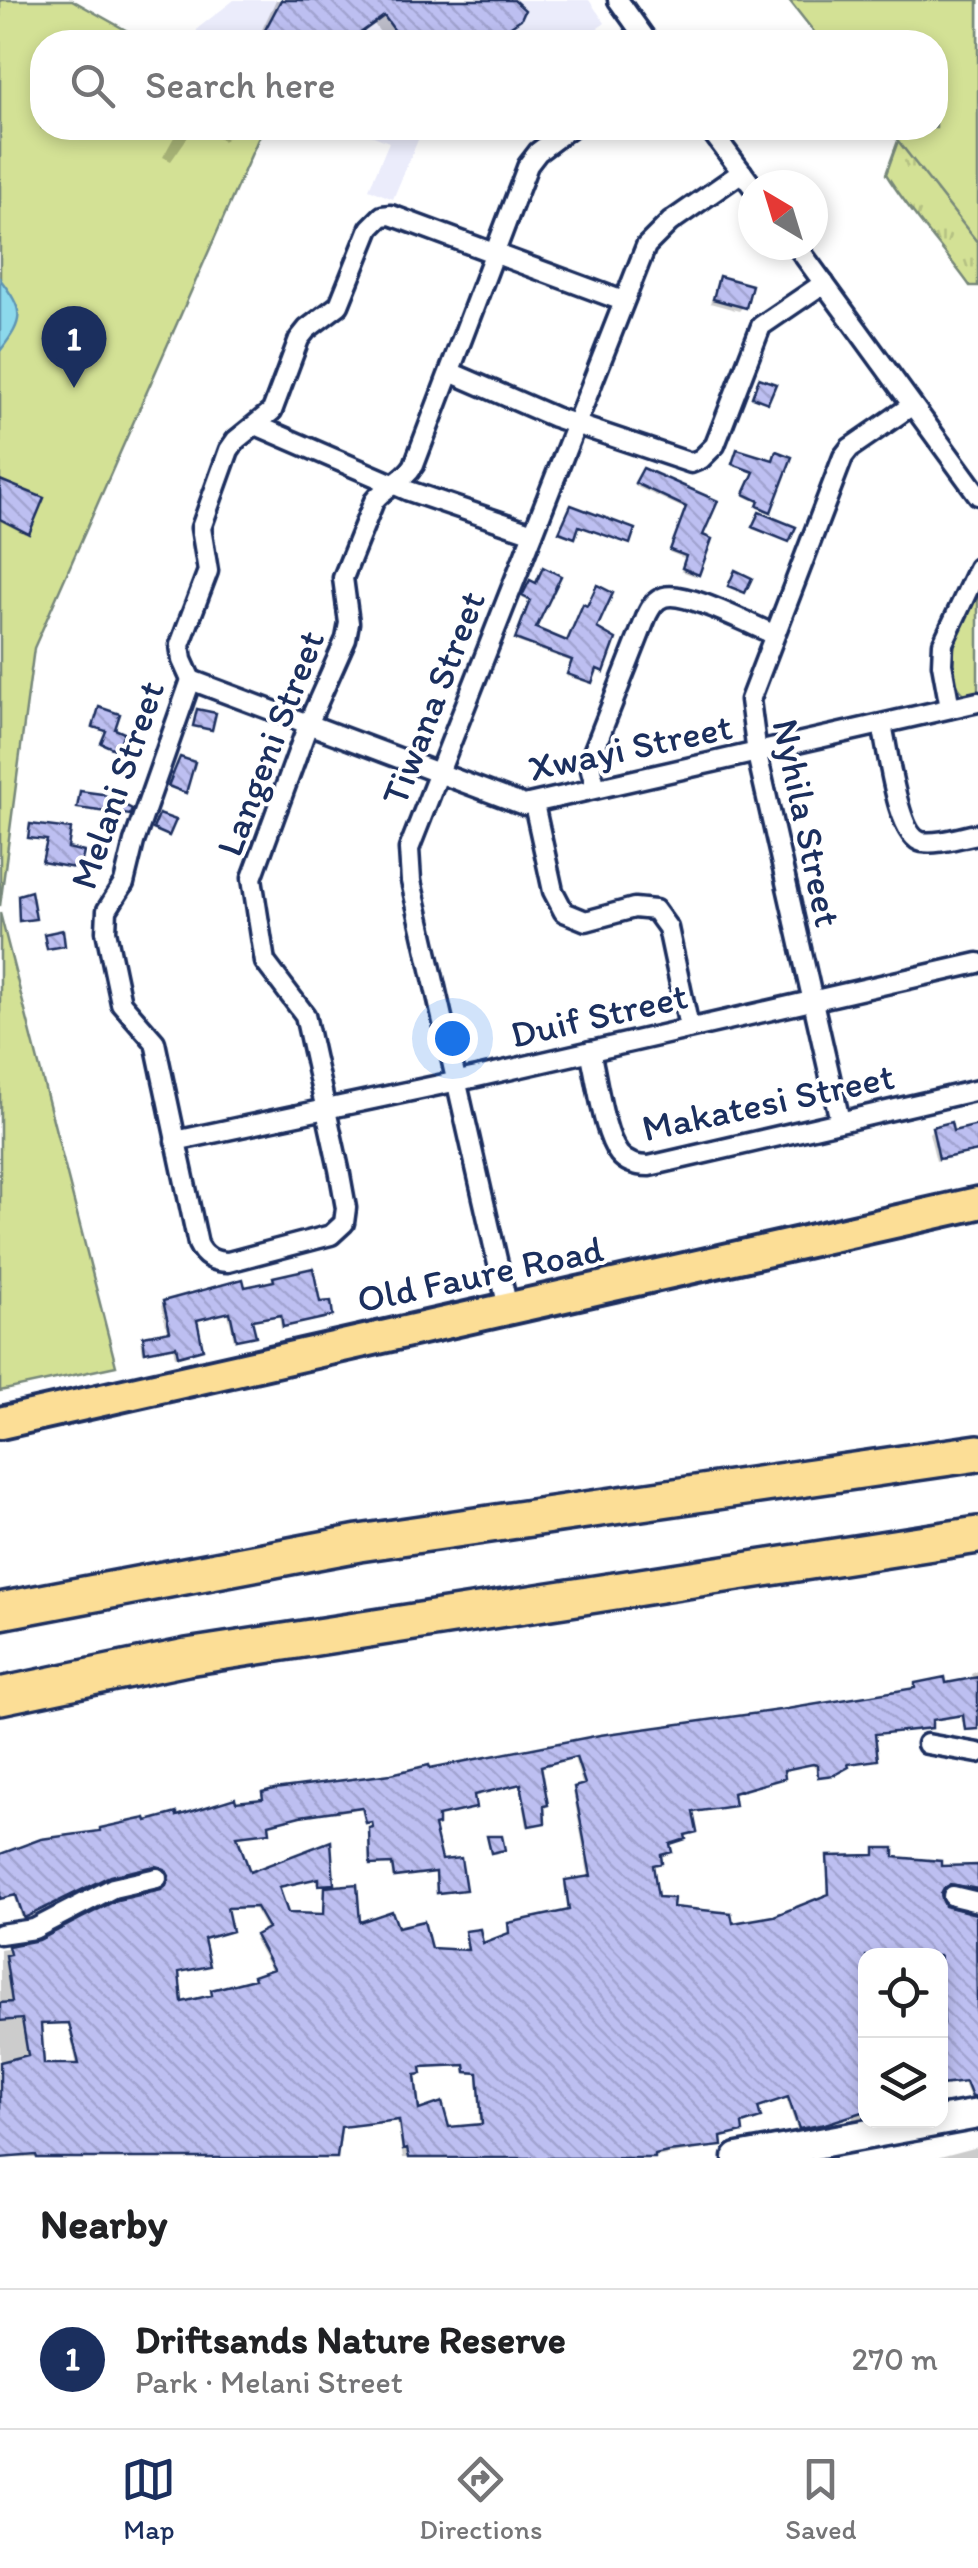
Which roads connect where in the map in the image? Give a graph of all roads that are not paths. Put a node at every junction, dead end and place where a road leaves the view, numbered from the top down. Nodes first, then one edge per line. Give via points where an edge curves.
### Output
1 (618, 0) edge
2 (639, 30) edge
3 (555, 140) edge
4 (719, 140) edge
5 (740, 170) edge
6 (738, 185) edge
7 (496, 251) junction
8 (807, 260) edge
9 (824, 283) junction
10 (623, 301) junction
11 (450, 372) junction
12 (911, 406) junction
13 (576, 424) junction
14 (256, 426) junction
15 (394, 484) junction
16 (978, 495) edge
17 (533, 534) junction
18 (978, 568) edge
19 (773, 634) junction
20 (191, 680) junction
21 (978, 702) edge
22 (950, 708) junction
23 (310, 722) junction
24 (882, 724) junction
25 (757, 754) junction
26 (437, 772) junction
27 (596, 788) junction
28 (534, 804) junction
29 (978, 834) edge
30 (978, 964) edge
31 (814, 1001) junction
32 (689, 1027) junction
33 (590, 1052) junction
34 (457, 1080) junction
35 (978, 1090) edge
36 (325, 1108) junction
37 (840, 1121) junction
38 (175, 1141) junction
39 (978, 1203) edge
40 (209, 1258) joint
41 (508, 1308) junction
42 (0, 1423) edge
43 (978, 1452) edge
44 (978, 1535) edge
45 (0, 1611) edge
46 (0, 1696) edge
47 (927, 1744) dead end
48 (978, 1752) edge
49 (157, 1878) dead end
50 (952, 1896) dead end
51 (978, 1902) edge
52 (0, 1934) edge
53 (978, 2114) edge
54 (738, 2158) edge

1 - 2 street
3 - 7 street, Langeni Street via 531,160
4 - 5 street
6 - 10 street, Tiwana Street via 654,235
7 - 10 street, Melani Street
7 - 11 street, Langeni Street
7 - 14 street, Melani Street via 382,216 370,228 342,301 304,332 276,404
8 - 9 street
9 - 12 street
9 - 13 street via 762,326 715,445 701,459 682,462
10 - 13 street, Tiwana Street
11 - 13 street
11 - 15 street, Langeni Street via 414,466
12 - 16 street
12 - 19 street, Nyhila Street via 846,452
13 - 17 street, Tiwana Street
14 - 15 street
14 - 20 street, Melani Street via 232,444 202,522 208,571 180,649
15 - 17 street
15 - 23 street, Langeni Street via 374,501 344,575 348,631
17 - 26 street, Tiwana Street
18 - 22 street via 943,642
19 - 25 street, Nyhila Street via 749,704
19 - 27 street via 684,598 656,602 592,755
20 - 23 street, Xwayi Street
20 - 38 street, Melani Street via 124,883 106,916 120,999 155,1042
21 - 22 street, Xwayi Street
22 - 24 street, Xwayi Street
23 - 26 street, Xwayi Street
23 - 36 street, Langeni Street via 252,878 265,962 302,1008
24 - 25 street, Xwayi Street
24 - 29 street via 902,820 913,838 930,842
25 - 27 street, Xwayi Street
25 - 31 street, Nyhila Street
26 - 28 street, Xwayi Street via 511,802
26 - 34 street, Tiwana Street via 408,857
27 - 28 street, Xwayi Street
28 - 32 street via 564,912 586,920 655,910 668,928
30 - 31 street, Duif Street
31 - 32 street, Duif Street
31 - 37 street, Nyhila Street
32 - 33 street, Duif Street
33 - 34 street, Duif Street
33 - 37 street, Makatesi Street via 612,1141 638,1166
34 - 36 street, Duif Street
34 - 41 street, Tiwana Street
35 - 37 street, Makatesi Street
36 - 38 street, Duif Street
36 - 40 street, Langeni Street via 344,1223 331,1235 228,1262
38 - 40 street, Melani Street via 198,1244
39 - 41 main road, Old Faure Road
41 - 42 main road, Old Faure Road
43 - 45 highway via 359,1543
44 - 46 highway via 242,1648
47 - 48 street
49 - 52 street via 113,1888 34,1929
50 - 51 street
53 - 54 street

